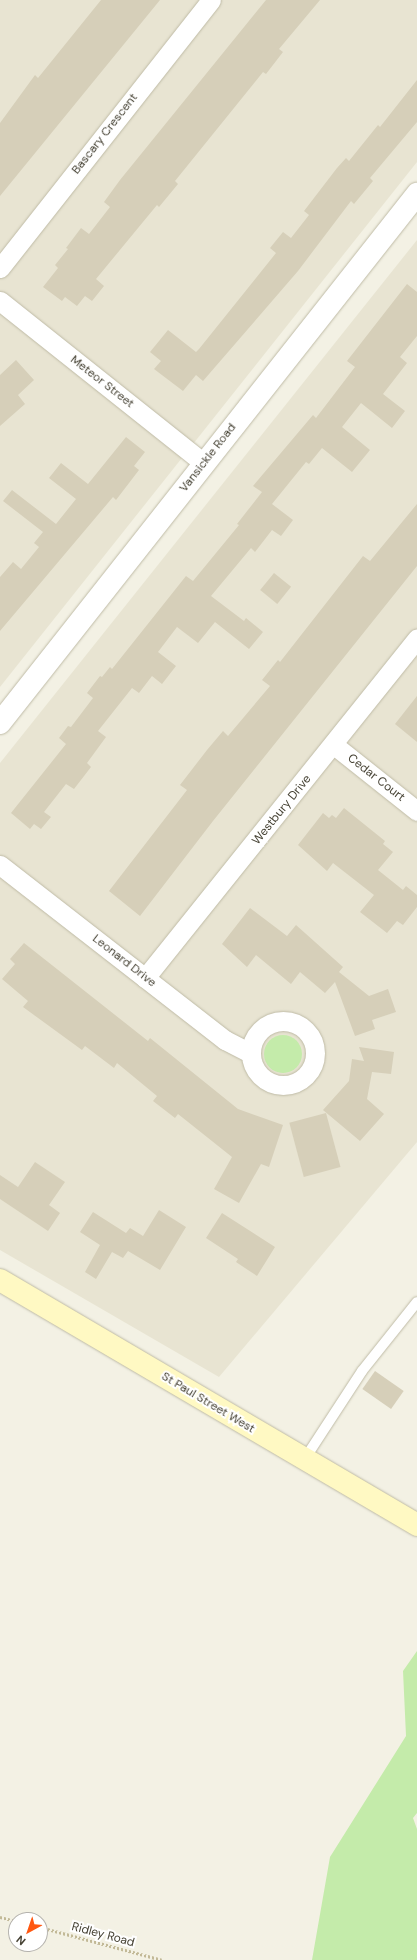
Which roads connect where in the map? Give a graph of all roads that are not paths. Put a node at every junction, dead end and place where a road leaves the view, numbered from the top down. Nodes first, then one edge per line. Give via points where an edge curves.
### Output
1 (211, 0) edge
2 (417, 194) edge
3 (0, 268) edge
4 (0, 301) edge
5 (204, 463) junction
6 (417, 639) edge
7 (0, 723) edge
8 (334, 745) junction
9 (417, 811) edge
10 (0, 865) edge
11 (145, 978) junction
12 (251, 1052) dead end
13 (0, 1280) edge
14 (417, 1302) edge
15 (304, 1460) junction
16 (417, 1525) edge

1 - 3 street, Bascary Crescent
2 - 5 street, Vansickle Road
4 - 5 street, Meteor Street
5 - 7 street, Vansickle Road
6 - 8 street, Westbury Drive
8 - 9 street, Cedar Court
8 - 11 street, Westbury Drive
10 - 11 street, Leonard Drive
11 - 12 street, Leonard Drive via 225,1040
13 - 15 main road, St Paul Street West
14 - 15 lane via 362,1371
15 - 16 main road, St Paul Street West

